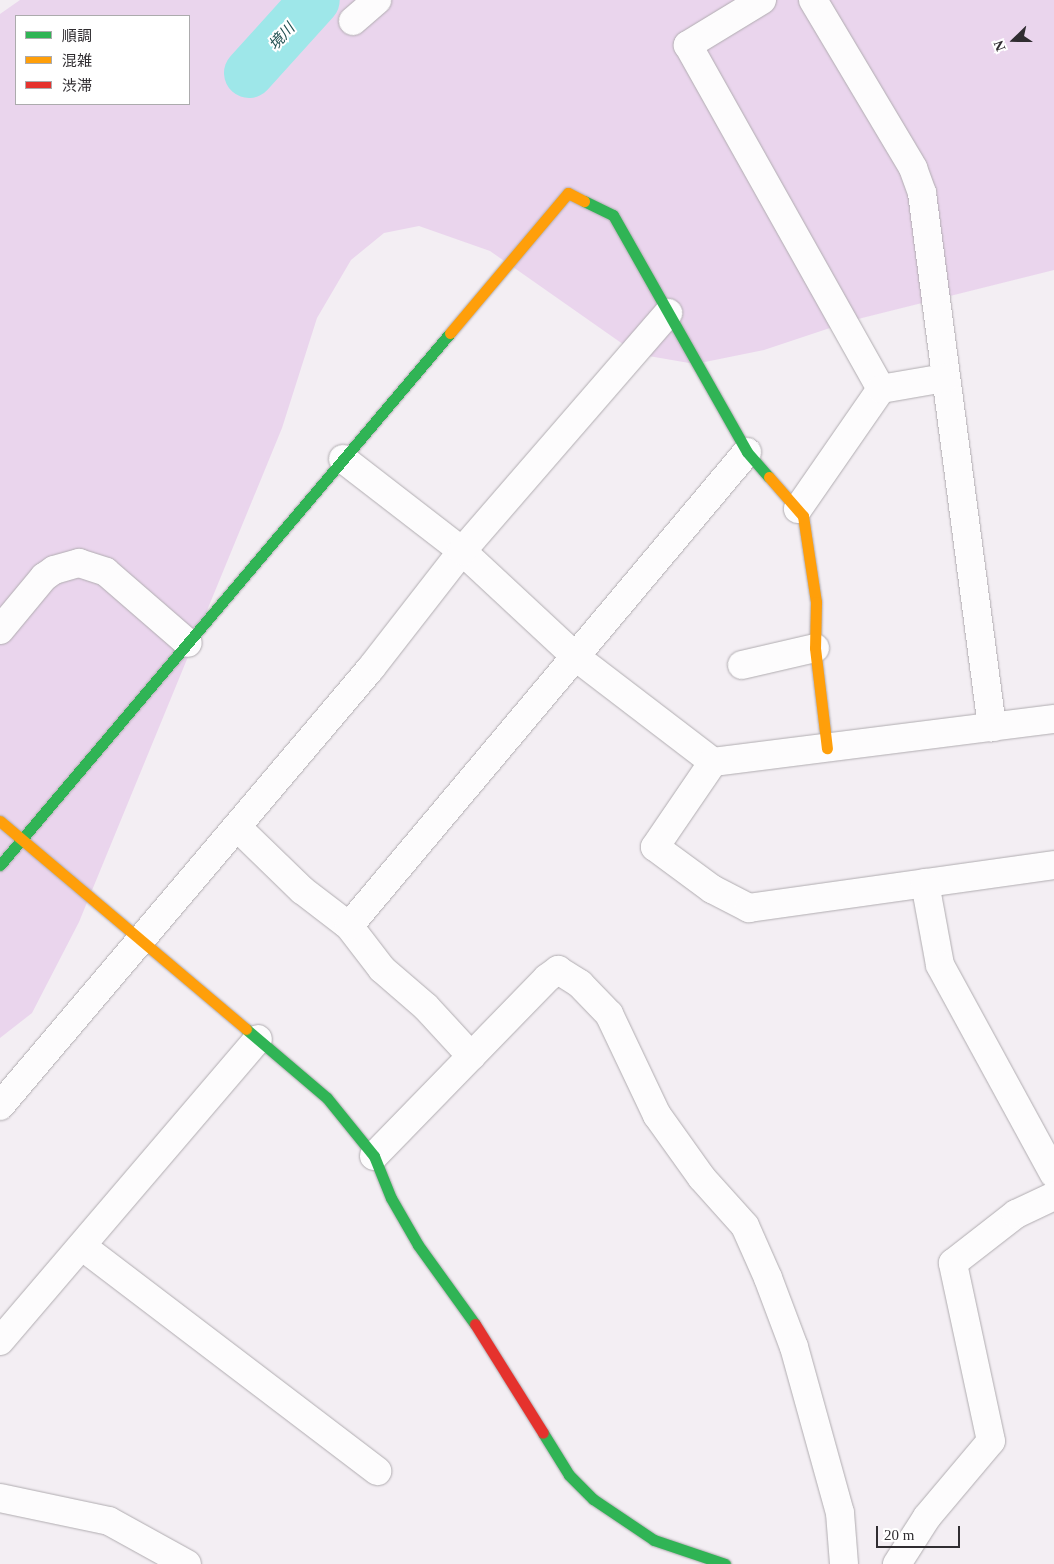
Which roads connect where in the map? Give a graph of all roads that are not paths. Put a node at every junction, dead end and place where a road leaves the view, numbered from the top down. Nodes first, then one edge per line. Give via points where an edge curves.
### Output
1 (377, 0) edge
2 (762, 0) edge
3 (812, 0) edge
4 (353, 20) dead end
5 (668, 313) junction
6 (945, 378) junction
7 (881, 389) junction
8 (747, 452) junction
9 (343, 459) junction
10 (798, 509) junction
11 (462, 550) junction
12 (0, 630) edge
13 (188, 643) junction
14 (815, 648) junction
15 (576, 656) junction
16 (742, 665) dead end
17 (1054, 719) edge
18 (992, 726) junction
19 (827, 748) junction
20 (713, 762) junction
21 (0, 821) edge
22 (237, 827) junction
23 (22, 839) junction
24 (0, 865) edge
25 (1054, 865) edge
26 (925, 883) junction
27 (349, 926) junction
28 (141, 940) junction
29 (258, 1039) junction
30 (471, 1056) junction
31 (0, 1106) edge
32 (374, 1156) junction
33 (1054, 1174) edge
34 (1054, 1196) edge
35 (83, 1247) junction
36 (0, 1341) edge
37 (377, 1471) dead end
38 (0, 1498) edge
39 (186, 1564) edge
40 (725, 1564) edge
41 (844, 1564) edge
42 (898, 1564) edge

1 - 4 street
2 - 7 street via 688,44
3 - 6 street via 920,183
5 - 8 street
5 - 9 street via 613,215 568,193
5 - 11 street
6 - 7 street
6 - 18 street
7 - 10 street
8 - 10 street
8 - 15 street
9 - 11 street
9 - 13 street
10 - 14 street via 803,516 816,602
11 - 15 street
11 - 22 street via 371,668
12 - 13 street via 44,577 54,570 80,562 106,572
13 - 23 street
14 - 16 street
14 - 19 street
15 - 20 street
15 - 27 street
17 - 18 street
18 - 19 street
19 - 20 street
20 - 26 street via 655,847 712,889 749,908
21 - 23 street
22 - 27 street via 302,890
22 - 28 street
23 - 24 street
23 - 28 street
25 - 26 street
26 - 33 street via 940,964
27 - 30 street via 382,969 426,1007
28 - 29 street
28 - 31 street
29 - 32 street via 328,1098
29 - 35 street
30 - 32 street
30 - 41 street via 558,970 580,984 609,1014 657,1114 702,1178 744,1226 768,1278 794,1348 840,1513
32 - 40 street via 391,1198 418,1245 488,1342 568,1475 593,1499 654,1540
34 - 42 street via 1016,1214 953,1264 991,1441 927,1517
35 - 36 street
35 - 37 street
38 - 39 street via 109,1522

